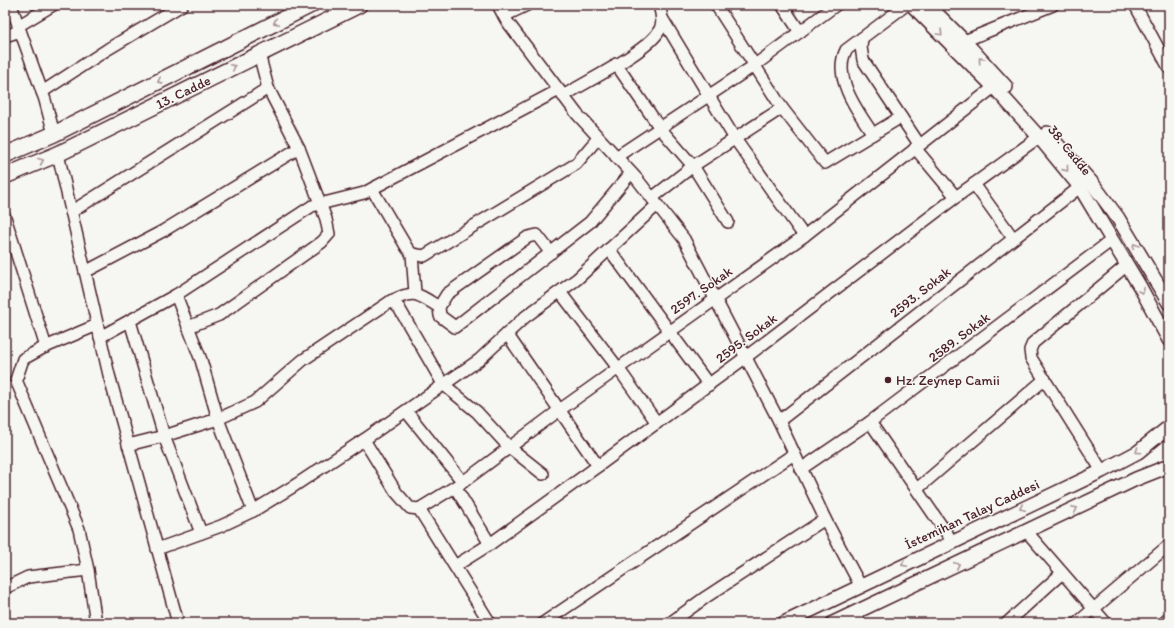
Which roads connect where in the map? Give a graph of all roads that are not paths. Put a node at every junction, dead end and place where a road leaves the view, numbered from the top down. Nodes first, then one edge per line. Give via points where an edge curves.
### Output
1 (11, 5) edge
2 (53, 5) edge
3 (182, 5) edge
4 (311, 5) edge
5 (359, 5) edge
6 (498, 5) edge
7 (527, 5) edge
8 (659, 5) edge
9 (716, 5) edge
10 (782, 5) edge
11 (836, 5) edge
12 (906, 5) edge
13 (912, 5) edge
14 (928, 5) edge
15 (1053, 5) edge
16 (1135, 5) edge
17 (504, 16) junction
18 (662, 18) junction
19 (19, 29) junction
20 (800, 32) junction
21 (5, 36) edge
22 (862, 38) junction
23 (964, 41) junction
24 (259, 54) junction
25 (616, 64) junction
26 (755, 65) junction
27 (1169, 68) edge
28 (994, 87) junction
29 (268, 88) junction
30 (42, 92) junction
31 (561, 93) junction
32 (709, 95) junction
33 (782, 108) junction
34 (901, 117) junction
35 (660, 128) junction
36 (54, 134) junction
37 (873, 134) junction
38 (1039, 137) junction
39 (598, 138) junction
40 (735, 139) junction
41 (917, 146) junction
42 (299, 148) junction
43 (58, 154) junction
44 (5, 155) edge
45 (616, 156) junction
46 (693, 166) junction
47 (631, 173) junction
48 (5, 176) edge
49 (974, 184) junction
50 (1080, 187) junction
51 (372, 188) junction
52 (956, 197) junction
53 (654, 202) junction
54 (319, 204) junction
55 (71, 212) junction
56 (5, 217) edge
57 (728, 222) dead end
58 (804, 236) junction
59 (1013, 238) junction
60 (1112, 240) junction
61 (609, 249) junction
62 (550, 253) junction
63 (412, 254) junction
64 (1127, 265) junction
65 (85, 272) junction
66 (560, 292) junction
67 (415, 293) junction
68 (176, 296) junction
69 (716, 298) junction
70 (1168, 298) edge
71 (391, 301) junction
72 (439, 307) junction
73 (130, 321) junction
74 (97, 325) junction
75 (188, 328) junction
76 (670, 331) junction
77 (507, 334) junction
78 (100, 337) junction
79 (1169, 340) edge
80 (46, 347) junction
81 (746, 357) junction
82 (618, 368) junction
83 (1045, 379) junction
84 (443, 384) junction
85 (709, 385) junction
86 (561, 409) junction
87 (406, 411) junction
88 (218, 419) junction
89 (779, 421) junction
90 (870, 422) junction
91 (657, 423) junction
92 (1169, 427) edge
93 (164, 436) junction
94 (364, 440) junction
95 (128, 445) junction
96 (509, 448) junction
97 (794, 454) junction
98 (598, 466) junction
99 (1169, 466) edge
100 (801, 468) junction
101 (1102, 471) junction
102 (543, 474) dead end
103 (459, 484) junction
104 (917, 489) junction
105 (419, 509) junction
106 (253, 511) junction
107 (825, 519) junction
108 (1027, 532) junction
109 (201, 533) junction
110 (952, 541) junction
111 (490, 544) junction
112 (1169, 546) edge
113 (157, 549) junction
114 (455, 566) junction
115 (88, 570) junction
116 (1062, 573) junction
117 (860, 585) junction
118 (5, 588) edge
119 (1094, 608) junction
120 (858, 618) edge
121 (1169, 618) edge
122 (558, 619) edge
123 (96, 623) edge
124 (178, 623) edge
125 (490, 623) edge
126 (543, 623) edge
127 (670, 623) edge
128 (784, 623) edge
129 (833, 623) edge
130 (1007, 623) edge
131 (1077, 623) edge
132 (1106, 623) edge
133 (1164, 623) edge

1 - 19 street
2 - 19 street
3 - 30 street
4 -> 36 main road, 13. Cadde
5 - 24 main road, 13. Cadde
6 - 17 street
7 - 17 street
8 - 18 street
9 - 26 street
10 - 20 street
11 - 20 street
12 - 22 street
13 -> 28 street, 38. Cadde
14 - 23 street, 38. Cadde
15 - 23 street
16 - 27 street
17 - 31 street
18 - 25 street via 661,28 655,37
18 - 32 street
19 - 21 street
19 - 30 street
20 - 26 street
22 - 34 street via 863,60
22 - 37 street via 846,50 842,58 842,67 844,80
70 -> 23 street, 38. Cadde via 1118,218 1092,183
24 - 29 street
43 -> 24 main road, 13. Cadde
25 - 31 street
25 - 35 street
26 - 32 street
26 - 33 street
28 - 38 street, 38. Cadde
28 - 41 street, 2597. Sokak
29 - 42 street
29 - 55 street
30 - 36 street
31 - 39 street
31 - 51 street
32 - 35 street
32 - 40 street
33 - 37 street via 825,163
33 - 40 street
34 - 37 street
34 - 41 street
35 - 45 street
35 - 46 street
36 - 44 main road, 13. Cadde
38 - 49 street, 2595. Sokak
38 -> 50 street, 38. Cadde
39 - 45 street
39 - 63 street via 576,164 424,256
40 - 46 street
40 - 58 street
41 - 52 street
41 - 58 street, 2597. Sokak
42 - 54 street
42 - 65 street via 163,231
48 -> 43 main road, 13. Cadde
43 - 55 street
45 - 47 street
46 - 53 street
46 - 57 street
47 - 53 street
47 - 62 street via 590,222
49 - 52 street, 2595. Sokak
49 - 59 street
50 - 59 street, 2593. Sokak
50 - 60 street, 38. Cadde
51 - 54 street via 364,193
51 - 63 street
52 - 81 street, 2595. Sokak
53 - 61 street
53 - 69 street via 684,239
54 - 68 street via 312,206
54 - 75 street via 329,234 322,242 219,315
55 - 65 street
56 - 80 street
58 - 69 street, 2597. Sokak
59 - 89 street, 2593. Sokak
60 - 64 street, 38. Cadde
60 - 90 street, 2589. Sokak
61 - 66 street
61 - 76 street
62 - 72 street via 537,235 528,237 447,294
62 - 72 street via 455,327 440,316
63 - 67 street
64 -> 79 street, 38. Cadde
64 - 83 street via 1033,343 1030,358
65 - 74 street
66 - 77 street via 525,317
66 - 82 street
67 - 71 street
67 - 72 street
68 - 73 street
68 - 75 street
69 - 76 street, 2597. Sokak
69 - 81 street
71 - 84 street via 398,308
71 - 88 street via 303,360 255,402
73 - 78 street
73 - 93 street
74 - 78 street
74 - 80 street
75 - 88 street via 201,360
76 - 82 street, 2597. Sokak
76 - 85 street
77 - 84 street via 479,360
77 - 86 street
78 - 95 street
80 - 115 street via 23,359 16,380 79,529
81 - 85 street, 2595. Sokak
81 - 89 street
82 - 86 street, 2597. Sokak
82 - 91 street
83 - 101 street
83 - 104 street
84 - 87 street
84 - 96 street via 477,412
85 - 91 street, 2595. Sokak
86 - 96 street, 2597. Sokak
86 - 98 street
87 - 94 street
87 - 103 street
88 - 93 street
88 - 106 street
89 - 97 street
90 - 100 street, 2589. Sokak
90 - 104 street
91 - 98 street, 2595. Sokak
92 -> 101 street, İstemihan Talay Caddesi via 1138,452
93 - 95 street
93 - 109 street
94 - 105 street via 396,492 410,508
94 - 106 street
95 - 113 street
96 - 102 street
96 - 103 street, 2597. Sokak
97 - 100 street
97 - 122 street
98 - 111 street, 2595. Sokak
108 -> 99 street via 1136,479
100 - 107 street
101 -> 110 street, İstemihan Talay Caddesi
103 - 105 street, 2597. Sokak
103 - 111 street
104 - 110 street
105 - 114 street
106 - 109 street
107 - 117 street
107 - 127 street via 706,596
108 - 116 street
120 -> 108 street
109 - 113 street
110 -> 117 street, İstemihan Talay Caddesi
111 - 114 street, 2595. Sokak
112 - 119 street
113 - 124 street
114 - 125 street
115 - 118 street via 28,577
115 - 123 street
116 - 119 street
116 - 130 street
117 - 128 street, İstemihan Talay Caddesi
119 - 131 street
119 - 132 street
120 - 129 street
121 - 133 street
122 - 126 street

